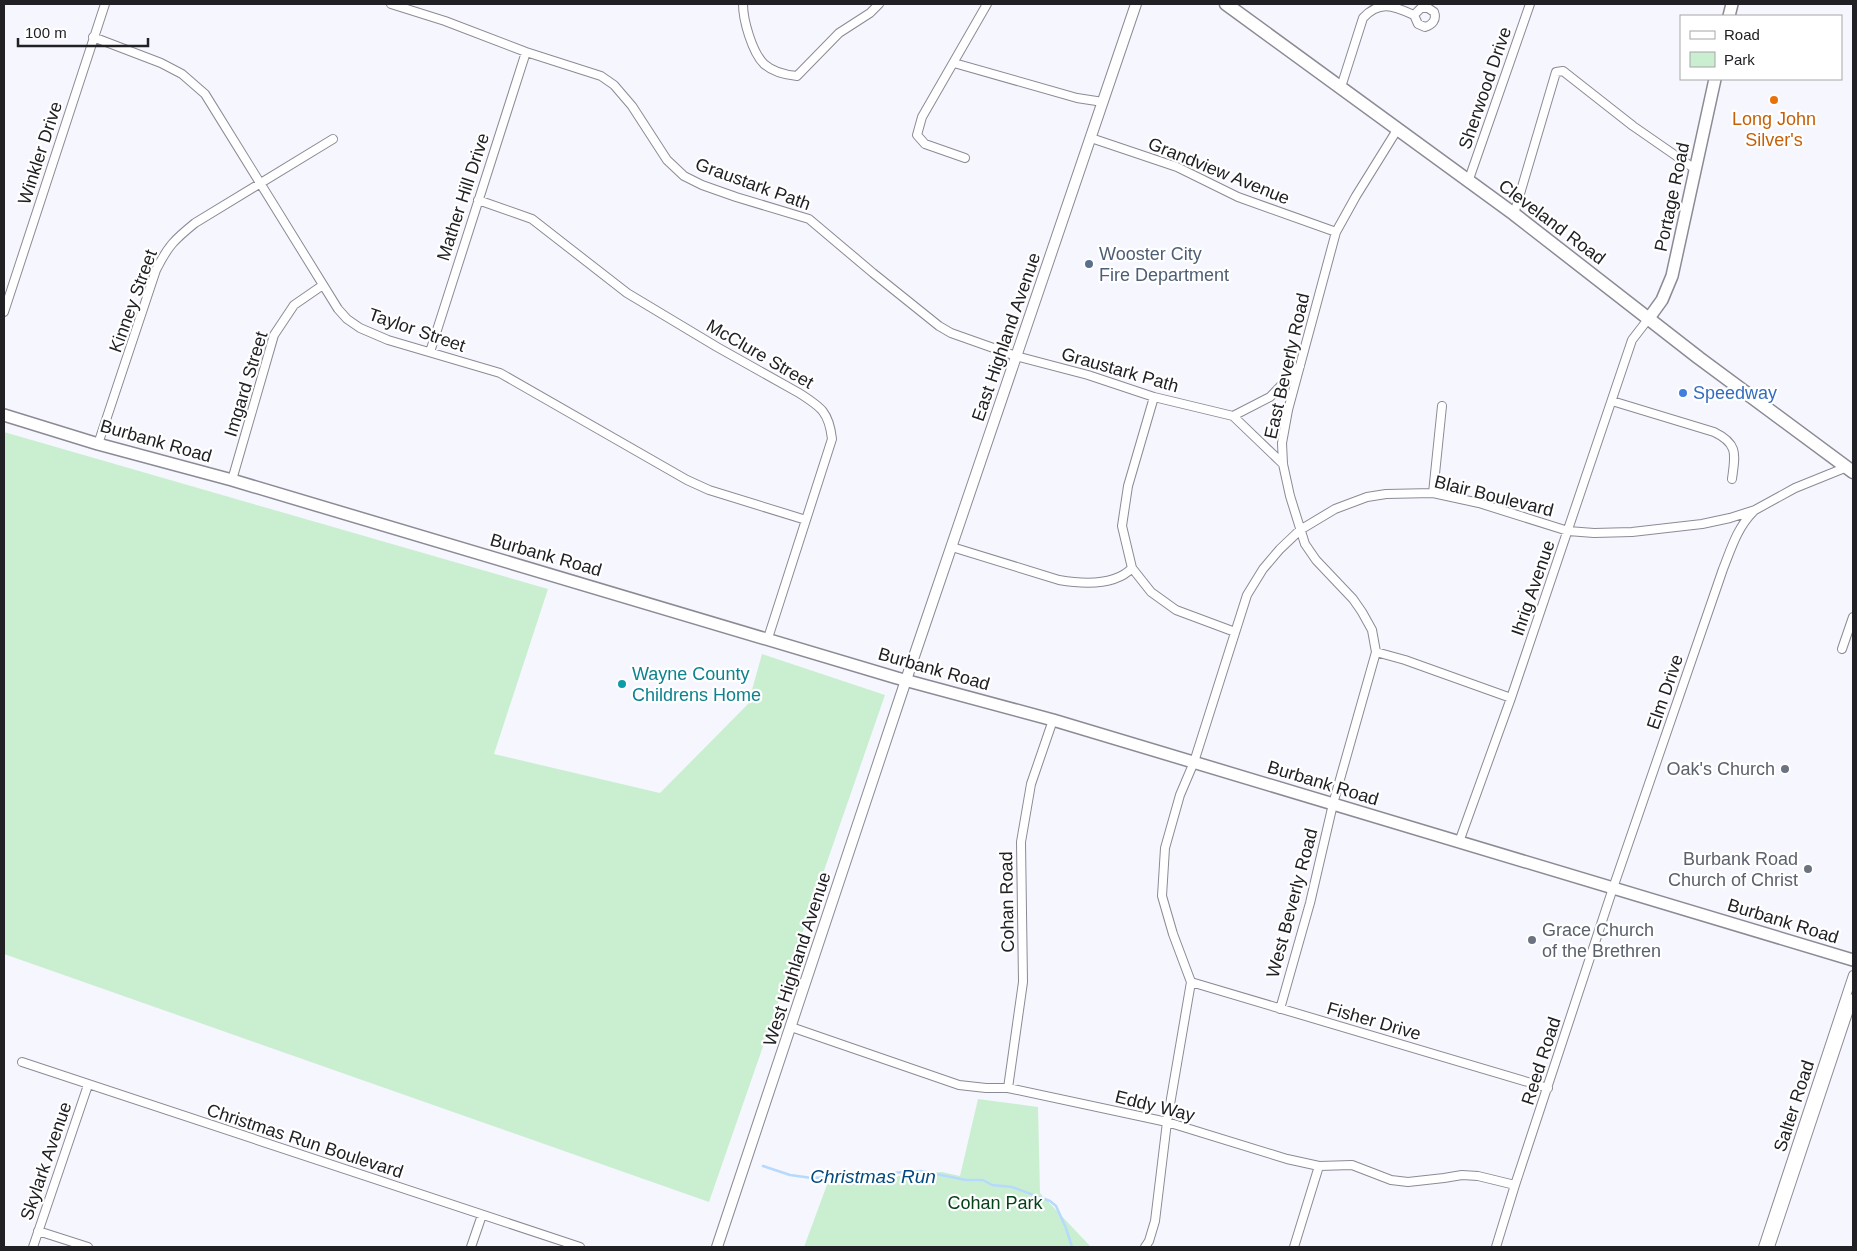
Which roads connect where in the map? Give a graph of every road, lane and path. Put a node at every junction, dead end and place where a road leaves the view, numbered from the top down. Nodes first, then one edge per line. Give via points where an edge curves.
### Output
1 (105, 4) edge
2 (390, 4) edge
3 (743, 4) edge
4 (879, 4) edge
5 (987, 4) edge
6 (1136, 4) edge
7 (1226, 4) edge
8 (1530, 4) edge
9 (1414, 15) dead end
10 (94, 37) junction
11 (526, 52) junction
12 (954, 63) junction
13 (1716, 80) edge
14 (1341, 87) junction
15 (1103, 102) junction
16 (1397, 130) junction
17 (1091, 138) junction
18 (333, 140) dead end
19 (965, 158) dead end
20 (1696, 169) junction
21 (260, 182) junction
22 (1468, 182) junction
23 (478, 200) junction
24 (1514, 214) junction
25 (1336, 232) junction
26 (323, 285) junction
27 (4, 312) edge
28 (1649, 318) junction
29 (430, 352) junction
30 (1016, 356) junction
31 (1300, 366) junction
32 (1154, 397) junction
33 (1612, 401) junction
34 (1442, 406) dead end
35 (4, 415) edge
36 (1233, 416) junction
37 (98, 444) junction
38 (1283, 464) junction
39 (1851, 469) edge
40 (1732, 479) dead end
41 (232, 480) junction
42 (1433, 493) junction
43 (1755, 510) junction
44 (806, 520) junction
45 (1300, 530) junction
46 (1568, 530) junction
47 (952, 547) junction
48 (1132, 568) junction
49 (1853, 617) edge
50 (1235, 632) junction
51 (768, 638) junction
52 (1842, 649) dead end
53 (1376, 652) junction
54 (906, 680) junction
55 (1511, 698) junction
56 (1053, 720) junction
57 (1194, 762) junction
58 (1333, 804) junction
59 (1459, 842) junction
60 (1613, 888) junction
61 (1853, 960) edge
62 (1853, 974) edge
63 (1191, 982) junction
64 (1853, 998) edge
65 (1280, 1009) junction
66 (791, 1027) junction
67 (22, 1062) dead end
68 (88, 1085) junction
69 (1008, 1088) junction
70 (1548, 1088) junction
71 (1167, 1122) junction
72 (1319, 1166) junction
73 (1515, 1185) junction
74 (482, 1215) junction
75 (38, 1231) junction
76 (1496, 1246) edge
77 (32, 1247) edge
78 (88, 1247) edge
79 (471, 1247) edge
80 (580, 1247) edge
81 (717, 1247) edge
82 (1145, 1247) edge
83 (1294, 1247) edge
84 (1762, 1247) edge
85 (1770, 1247) edge

1 - 10 street, Winkler Drive
2 - 11 street, Graustark Path
3 - 4 street via 750,40 763,63 783,75 797,76 839,34
5 - 12 street
6 - 15 street, East Highland Avenue
7 - 14 main road, Cleveland Road
8 - 22 street, Sherwood Drive
9 - 14 street via 1382,4 1370,9
10 - 21 street, Taylor Street via 161,63 182,74 205,94
10 - 27 street, Winkler Drive
11 - 23 street, Mather Hill Drive
11 - 30 street, Graustark Path via 601,76 614,85 632,106 667,160 684,176 736,197 809,219 939,326
12 - 15 street
12 - 19 street via 922,117 917,135 926,144
13 - 20 main road, Portage Road
14 - 16 main road, Cleveland Road
15 - 17 street, East Highland Avenue
16 - 22 main road, Cleveland Road
16 - 25 street, East Beverly Road
17 - 25 street, Grandview Avenue via 1178,167 1238,197
17 - 30 street, East Highland Avenue
18 - 21 street, Kinney Street
20 - 24 street via 1633,126 1563,71 1556,72
20 - 28 main road, Portage Road via 1672,276 1662,300
21 - 26 street, Taylor Street
21 - 37 street, Kinney Street via 195,223 165,251
22 - 24 main road, Cleveland Road
23 - 29 street, Mather Hill Drive
23 - 44 street, McClure Street via 532,220 628,293 799,393 825,412 832,439
24 - 28 main road, Cleveland Road
25 - 31 street, East Beverly Road
26 - 29 street, Taylor Street via 347,320 388,340
26 - 41 street, Imgard Street via 294,305 274,335
28 - 33 street, Ihrig Avenue via 1632,340
28 - 39 main road, Cleveland Road
29 - 44 street, Taylor Street via 500,373 709,490
30 - 32 street, Graustark Path
30 - 47 street, East Highland Avenue
31 - 36 street via 1270,397
31 - 38 street, East Beverly Road via 1283,435
32 - 36 street, Graustark Path
32 - 48 street via 1128,486 1122,526
33 - 40 street via 1726,438 1734,453
33 - 46 street, Ihrig Avenue
34 - 42 street
35 - 37 main road, Burbank Road
36 - 38 street
37 - 41 main road, Burbank Road
38 - 45 street, East Beverly Road
39 - 43 street, Blair Boulevard via 1794,488
41 - 51 main road, Burbank Road
42 - 45 street, Blair Boulevard via 1367,497 1335,509
42 - 46 street, Blair Boulevard via 1479,503
43 - 46 street, Blair Boulevard via 1702,524 1632,532
43 - 60 street, Elm Drive via 1742,524 1734,541
44 - 51 street, McClure Street
45 - 50 street, Blair Boulevard via 1254,582
45 - 53 street, East Beverly Road via 1316,560 1362,612 1372,630
46 - 55 street, Ihrig Avenue
47 - 48 street via 1071,582 1113,580
47 - 54 street, East Highland Avenue
48 - 50 street via 1152,592 1176,610
49 - 52 street
50 - 57 street, Blair Boulevard
51 - 54 main road, Burbank Road
53 - 55 street
53 - 58 street, East Beverly Road
54 - 56 main road, Burbank Road
54 - 66 street, West Highland Avenue
55 - 59 street, Ihrig Avenue
56 - 57 main road, Burbank Road
56 - 69 street, Cohan Road via 1031,784 1021,842 1022,982
57 - 58 main road, Burbank Road
57 - 63 street, Blair Boulevard via 1180,795 1162,874 1162,896
58 - 59 main road, Burbank Road
58 - 65 street, West Beverly Road via 1310,903
59 - 60 main road, Burbank Road
60 - 61 main road, Burbank Road
60 - 70 street, Reed Road
62 - 84 street, Salter Road
63 - 65 street, Fisher Drive
63 - 71 street
64 - 85 street
65 - 70 street, Fisher Drive
66 - 69 street, Eddy Way via 959,1085
66 - 81 street, West Highland Avenue
67 - 68 street, Christmas Run Boulevard
68 - 74 street, Christmas Run Boulevard
68 - 75 street, Skylark Avenue
69 - 71 street, Eddy Way
70 - 73 street, Reed Road
71 - 72 street, Eddy Way
71 - 82 street via 1155,1221
72 - 73 street, Eddy Way via 1352,1165 1391,1180 1408,1182 1462,1175
72 - 83 street
73 - 76 street, Reed Road
74 - 79 street
74 - 80 street, Christmas Run Boulevard
75 - 77 street, Skylark Avenue
75 - 78 street

